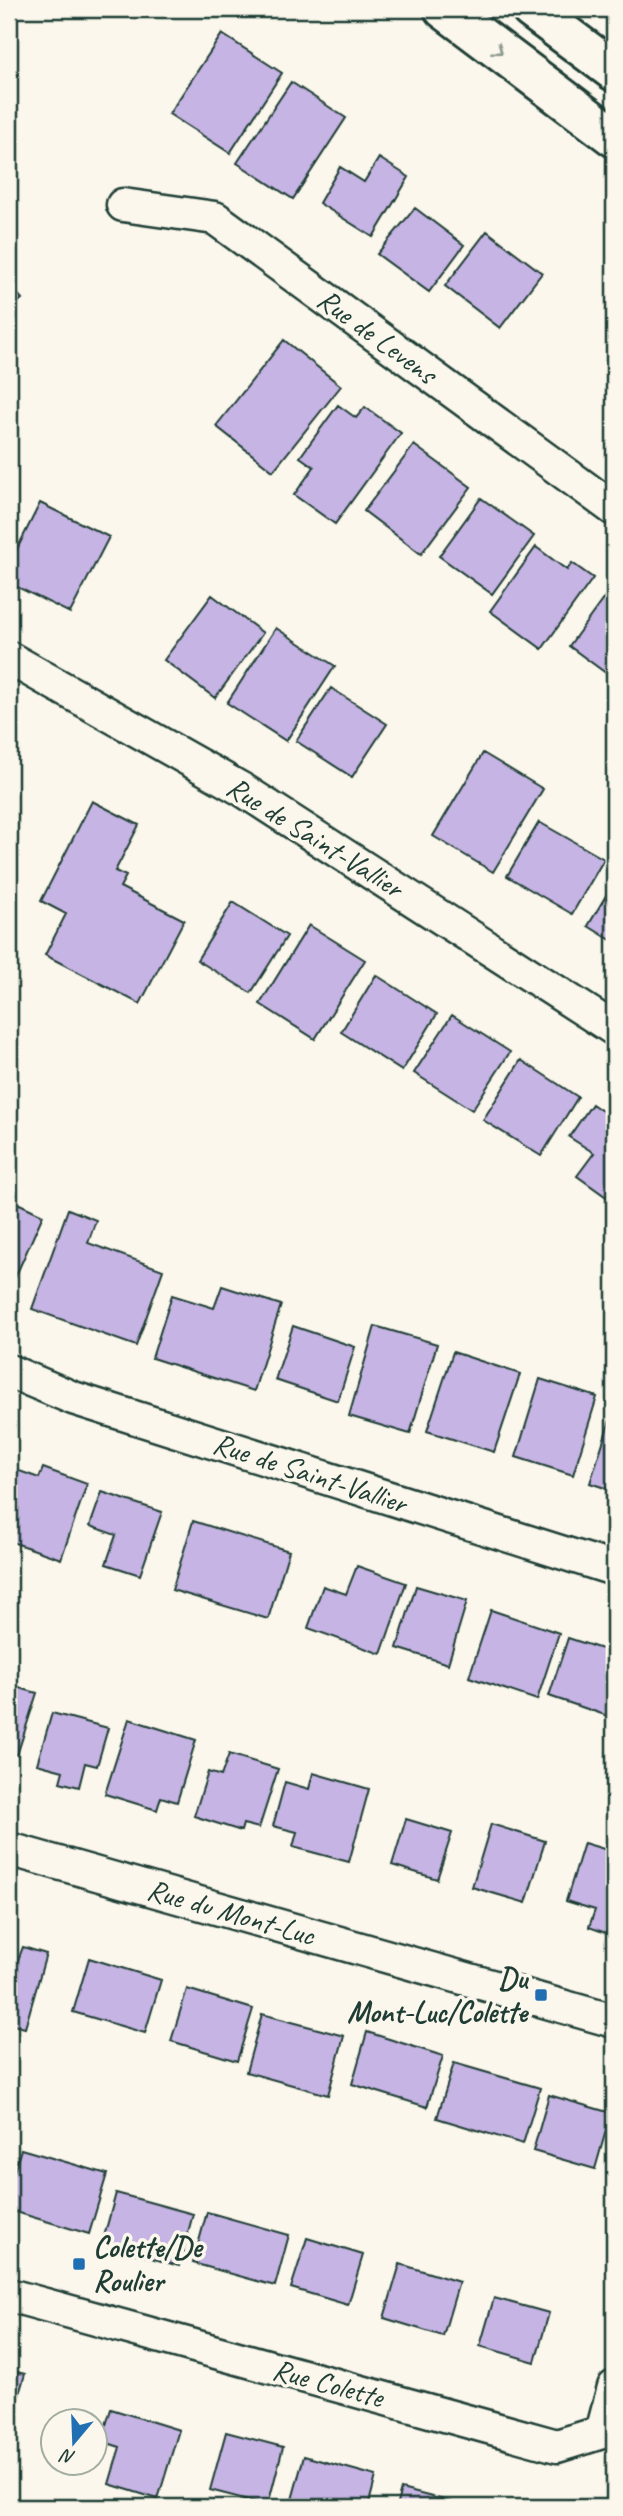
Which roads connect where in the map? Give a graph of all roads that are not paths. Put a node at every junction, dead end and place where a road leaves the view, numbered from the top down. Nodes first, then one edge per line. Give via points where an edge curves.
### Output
1 (444, 9) edge
2 (531, 9) edge
3 (614, 71) edge
4 (614, 136) edge
5 (123, 205) dead end
6 (614, 509) edge
7 (9, 658) edge
8 (614, 1029) edge
9 (9, 1371) edge
10 (614, 1569) edge
11 (9, 1849) edge
12 (614, 2021) edge
13 (9, 2295) edge
14 (614, 2387) edge

1 -> 4 main road
2 - 3 main road
5 - 6 street, Rue de Levens via 215,218
7 - 8 street, Rue de Saint-Vallier via 243,790
9 - 10 street, Rue de Saint-Vallier via 73,1398
11 - 12 street, Rue du Mont-Luc
13 - 14 street, Rue Colette via 557,2446 602,2432

